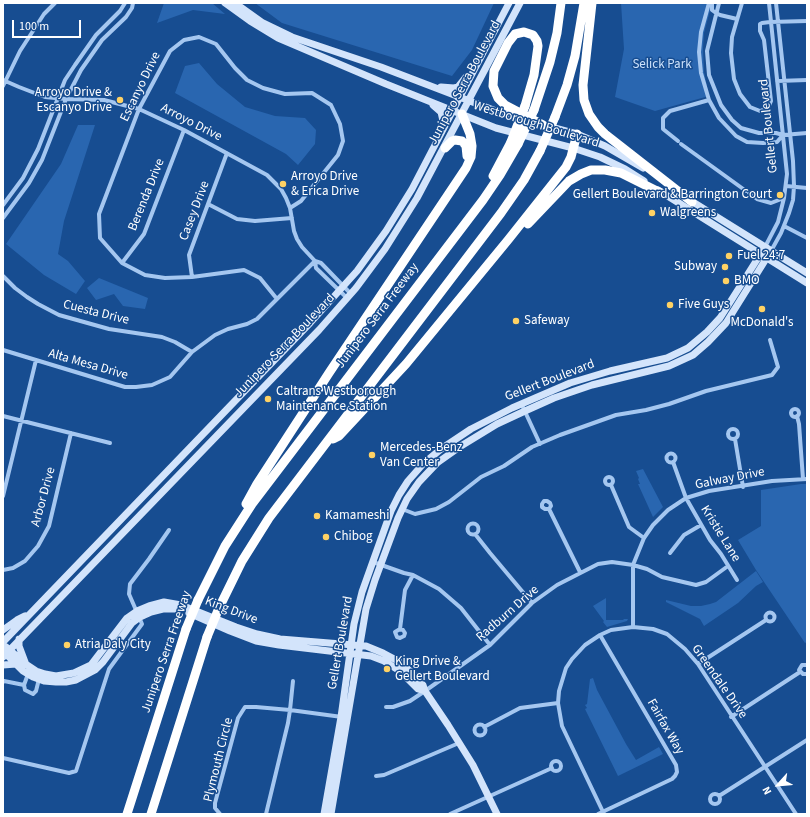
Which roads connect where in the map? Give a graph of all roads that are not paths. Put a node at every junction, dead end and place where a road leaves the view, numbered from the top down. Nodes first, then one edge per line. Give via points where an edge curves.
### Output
1 (55, 3) edge
2 (125, 3) edge
3 (133, 3) edge
4 (225, 3) edge
5 (235, 3) edge
6 (509, 3) edge
7 (520, 3) edge
8 (561, 3) edge
9 (584, 3) edge
10 (592, 3) edge
11 (709, 3) edge
12 (712, 3) edge
13 (718, 3) edge
14 (742, 3) edge
15 (769, 3) edge
16 (776, 3) edge
17 (716, 13) junction
18 (737, 19) junction
19 (807, 21) edge
20 (770, 22) junction
21 (778, 22) junction
22 (484, 51) junction
23 (4, 80) edge
24 (784, 80) junction
25 (807, 80) edge
26 (777, 81) junction
27 (429, 85) junction
28 (3, 86) edge
29 (460, 96) junction
30 (58, 98) junction
31 (66, 99) junction
32 (425, 99) junction
33 (470, 100) junction
34 (708, 100) junction
35 (529, 108) junction
36 (139, 109) junction
37 (453, 111) junction
38 (462, 114) junction
39 (543, 125) junction
40 (184, 130) junction
41 (807, 133) edge
42 (577, 134) junction
43 (790, 134) junction
44 (783, 135) junction
45 (440, 146) junction
46 (573, 148) junction
47 (227, 153) junction
48 (457, 184) junction
49 (786, 186) junction
50 (794, 186) junction
51 (807, 188) edge
52 (661, 192) junction
53 (784, 198) junction
54 (692, 202) junction
55 (208, 204) junction
56 (3, 205) edge
57 (290, 208) junction
58 (3, 218) edge
59 (292, 218) junction
60 (784, 226) junction
61 (807, 237) edge
62 (508, 240) junction
63 (768, 249) junction
64 (760, 255) junction
65 (767, 259) junction
66 (315, 261) junction
67 (122, 262) junction
68 (807, 273) edge
69 (3, 276) edge
70 (192, 277) junction
71 (807, 283) edge
72 (342, 289) junction
73 (349, 296) junction
74 (278, 299) junction
75 (770, 340) dead end
76 (3, 350) edge
77 (192, 352) junction
78 (36, 360) junction
79 (522, 403) junction
80 (525, 411) junction
81 (3, 416) edge
82 (797, 416) dead end
83 (21, 421) junction
84 (71, 433) junction
85 (735, 439) dead end
86 (110, 443) dead end
87 (325, 444) junction
88 (540, 444) junction
89 (673, 462) dead end
90 (805, 480) edge
91 (611, 485) dead end
92 (743, 487) junction
93 (3, 496) edge
94 (686, 498) junction
95 (402, 509) junction
96 (549, 509) dead end
97 (701, 525) junction
98 (169, 530) dead end
99 (475, 534) dead end
100 (644, 538) junction
101 (670, 553) dead end
102 (372, 562) junction
103 (215, 564) junction
104 (381, 564) junction
105 (633, 565) junction
106 (728, 566) junction
107 (3, 570) edge
108 (580, 572) junction
109 (413, 574) junction
110 (737, 580) dead end
111 (532, 603) junction
112 (138, 614) junction
113 (29, 615) junction
114 (766, 620) dead end
115 (633, 627) junction
116 (400, 629) dead end
117 (3, 630) edge
118 (600, 635) junction
119 (19, 639) junction
120 (3, 643) edge
121 (490, 645) junction
122 (360, 646) junction
123 (353, 651) junction
124 (5, 653) edge
125 (16, 664) junction
126 (698, 664) junction
127 (3, 665) edge
128 (27, 665) junction
129 (807, 665) edge
130 (800, 672) junction
131 (28, 674) junction
132 (807, 674) edge
133 (39, 679) junction
134 (293, 681) dead end
135 (3, 682) edge
136 (24, 685) junction
137 (425, 691) junction
138 (558, 703) junction
139 (386, 707) dead end
140 (290, 710) junction
141 (731, 717) junction
142 (344, 718) junction
143 (484, 727) dead end
144 (807, 740) edge
145 (459, 744) junction
146 (3, 758) edge
147 (764, 767) junction
148 (552, 768) dead end
149 (376, 776) dead end
150 (719, 796) dead end
151 (490, 797) junction
152 (604, 813) edge
153 (127, 814) edge
154 (151, 814) edge
155 (220, 814) edge
156 (266, 814) edge
157 (324, 814) edge
158 (331, 814) edge
159 (450, 814) edge
160 (498, 814) edge
161 (598, 814) edge
162 (796, 814) edge

1 - 23 street via 44,14
2 - 30 street via 84,50 65,80
3 - 31 street via 126,17 90,56
4 - 32 main road, Westborough Boulevard via 259,28 278,38
5 - 27 main road, Westborough Boulevard via 281,32
6 - 22 main road, Junipero Serra Boulevard
7 - 33 main road, Junipero Serra Boulevard
8 - 35 highway, Junipero Serra Freeway via 551,58
9 - 87 highway, bridge via 567,85 540,151 524,180 502,213
10 - 54 highway via 583,85 584,100 589,114 605,134
11 - 34 street via 701,32 699,52 701,74
12 - 17 street via 712,10
13 - 17 street
14 - 18 street
15 - 20 street, Gellert Boulevard
16 - 21 street, Gellert Boulevard
17 - 18 street
17 - 44 street via 707,51 709,75 721,105 741,128
18 - 20 street via 731,53 734,79 740,94 750,107 760,111 768,108 771,101 764,40 760,32 762,23
19 - 21 street
20 - 21 street
20 - 26 street, Gellert Boulevard
21 - 24 street, Gellert Boulevard
22 - 27 main road via 458,87
22 - 29 main road, Junipero Serra Boulevard
23 - 28 street
23 - 30 street, Arroyo Drive via 45,97
24 - 25 street
24 - 26 street
24 - 43 street, Gellert Boulevard
26 - 44 street, Gellert Boulevard
27 - 29 main road, Westborough Boulevard
29 - 33 main road, Westborough Boulevard
29 - 37 main road, Junipero Serra Boulevard
30 - 31 street, Arroyo Drive
30 - 56 street via 38,149 26,172
31 - 36 street, Arroyo Drive via 92,98
31 - 58 street via 42,160 29,183
32 - 37 main road, Westborough Boulevard
32 - 45 main road via 443,116
33 - 38 main road, Junipero Serra Boulevard
33 - 39 main road, Westborough Boulevard via 510,116
34 - 44 street via 719,118 736,136 747,142 777,142
34 - 53 street via 670,111 663,118 663,129 757,199 770,203
35 - 39 highway via 538,46 533,36 524,32 515,34 508,43 494,71 493,86 496,96 505,106
35 - 103 highway, Junipero Serra Freeway, bridge via 500,175 478,208 258,495
36 - 40 street, Arroyo Drive
36 - 57 street, Escanyo Drive via 170,51 184,40 199,37 216,44 234,68 247,80 284,94 312,93 331,105 340,124 344,141 338,155 301,200
36 - 67 street, Escanyo Drive via 99,214 100,238
37 - 38 main road, Westborough Boulevard
37 - 45 main road, Junipero Serra Boulevard
38 - 45 main road, Junipero Serra Boulevard
38 - 46 main road, Westborough Boulevard via 496,128
38 - 48 highway via 472,140 472,151 469,163
39 - 42 main road, Westborough Boulevard
40 - 47 street, Arroyo Drive
40 - 67 street, Berenda Drive via 144,234
41 - 43 street
42 - 46 highway
42 - 54 main road, Westborough Boulevard via 621,154
43 - 44 street
43 - 50 street, Gellert Boulevard
44 - 49 street, Gellert Boulevard
45 - 48 highway via 455,140 462,141 466,146 466,162
45 - 72 main road, Junipero Serra Boulevard via 389,227
45 - 73 main road, Junipero Serra Boulevard via 422,190 371,269
46 - 52 main road, Westborough Boulevard via 613,163
46 - 62 highway via 566,167
47 - 55 street, Casey Drive
47 - 57 street, Arroyo Drive via 275,181
48 - 103 highway via 329,372 251,493
49 - 50 street
49 - 53 street, Gellert Boulevard
50 - 51 street
50 - 60 street, Gellert Boulevard via 793,200
52 - 62 highway via 617,172 601,169 587,171 569,181 515,237
52 - 64 main road, Westborough Boulevard
53 - 63 street, Gellert Boulevard
54 - 63 main road, Westborough Boulevard
55 - 59 street via 237,219 255,221
55 - 70 street, Casey Drive via 189,255
57 - 59 street, Arroyo Drive
59 - 66 street, Arroyo Drive via 297,239
60 - 61 street
60 - 63 street, Gellert Boulevard
62 - 87 highway via 406,364 338,436
63 - 64 main road, Gellert Boulevard
63 - 65 main road, Gellert Boulevard
63 - 68 main road, Westborough Boulevard
64 - 65 main road, Westborough Boulevard
64 - 79 main road, Gellert Boulevard via 720,318 688,348 662,360 584,379
65 - 71 main road, Westborough Boulevard
65 - 80 main road, Gellert Boulevard via 726,323 693,355 669,366 592,385
66 - 72 street, Arroyo Drive via 321,262
66 - 72 street, Arroyo Drive via 316,268
66 - 74 street, Alta Mesa Drive
67 - 70 street, Escanyo Drive via 145,275 165,278
69 - 77 street, Cuesta Drive via 27,297 59,315 109,329 162,337
70 - 74 street, Escanyo Drive via 244,270 260,278
72 - 73 street, Arroyo Drive
72 - 113 main road, Junipero Serra Boulevard
73 - 119 main road, Junipero Serra Boulevard
74 - 77 street, Alta Mesa Drive via 257,318 215,335
75 - 88 street via 778,367 772,375 706,391 646,410 616,415
76 - 78 street, Alta Mesa Drive
77 - 78 street, Alta Mesa Drive via 170,377 152,385 136,387 125,387
78 - 83 street
79 - 80 street
79 - 102 main road, Gellert Boulevard via 456,439 419,468 397,500
80 - 88 street
80 - 95 main road, Gellert Boulevard via 476,436 442,459 419,482
81 - 83 street
82 - 90 street
83 - 84 street
83 - 93 street
84 - 86 street
84 - 107 street, Arbor Drive via 49,526 38,546 25,561
85 - 92 street
87 - 154 highway, bridge via 260,531 218,608
88 - 95 street via 481,477 436,509 415,514
89 - 94 street, Kristie Lane
90 - 92 street, Galway Drive via 772,481
91 - 100 street via 629,528
92 - 94 street, Galway Drive via 709,491
94 - 97 street, Kristie Lane
94 - 100 street, Galway Drive via 661,516
95 - 104 main road, Gellert Boulevard
96 - 108 street
97 - 101 street via 684,534
97 - 106 street, Kristie Lane
98 - 112 street via 130,584 128,594
99 - 111 street
100 - 105 street, Galway Drive
102 - 104 street
102 - 123 main road, Gellert Boulevard via 354,624
103 - 153 highway, Junipero Serra Freeway, bridge via 186,629
104 - 109 street
104 - 122 main road, Gellert Boulevard via 366,609
105 - 106 street, Radburn Drive via 662,577 696,585 706,582
105 - 108 street, Radburn Drive via 604,562
105 - 115 street, Galway Drive
106 - 110 street, Kristie Lane
108 - 111 street, Radburn Drive
109 - 116 street via 405,590
109 - 121 street via 439,589 461,608
111 - 121 street, Radburn Drive
112 - 123 main road, King Drive via 163,608 180,609 256,641 279,646
112 - 128 main road, King Drive via 127,618 91,665 82,670 56,676 41,673
112 - 133 main road, King Drive via 95,670 66,682
112 - 146 street via 142,624 109,669 76,771 69,773
113 - 117 main road
113 - 120 main road, Junipero Serra Boulevard
114 - 126 street
115 - 118 street, Greendale Drive via 611,630
115 - 126 street, Greendale Drive via 653,629 667,634
118 - 138 street, Greendale Drive via 584,645 572,658 562,678
118 - 152 street, Fairfax Way via 677,768 672,778
119 - 124 main road, Junipero Serra Boulevard
119 - 128 main road via 20,652
120 - 124 main road, King Drive
121 - 137 street, Radburn Drive
122 - 123 main road, Gellert Boulevard
122 - 137 main road, King Drive via 384,653 398,661 423,685
123 - 137 main road, King Drive via 384,661 400,671 418,689
123 - 142 main road, Gellert Boulevard
124 - 125 main road, King Drive
124 - 128 main road, King Drive
125 - 127 main road
125 - 131 main road, King Drive
126 - 141 street, Greendale Drive
129 - 130 street via 800,666
130 - 132 street
130 - 141 street
131 - 133 main road, King Drive
131 - 136 street
133 - 136 street via 33,694 25,690
134 - 140 street
135 - 136 street
137 - 139 street, Radburn Drive via 393,707
137 - 145 main road, King Drive
138 - 143 street via 520,708
138 - 152 street, Greendale Drive via 562,726
140 - 142 street, Plymouth Circle
140 - 155 street, Plymouth Circle via 245,707 242,711 215,803 215,808
140 - 156 street
141 - 147 street, Greendale Drive
142 - 157 main road, Gellert Boulevard
142 - 158 main road, Gellert Boulevard
144 - 147 street
145 - 149 street
145 - 151 main road, King Drive
147 - 150 street
147 - 162 street, Greendale Drive
148 - 151 street
151 - 159 street
151 - 160 main road, King Drive
152 - 161 street, Fairfax Way

